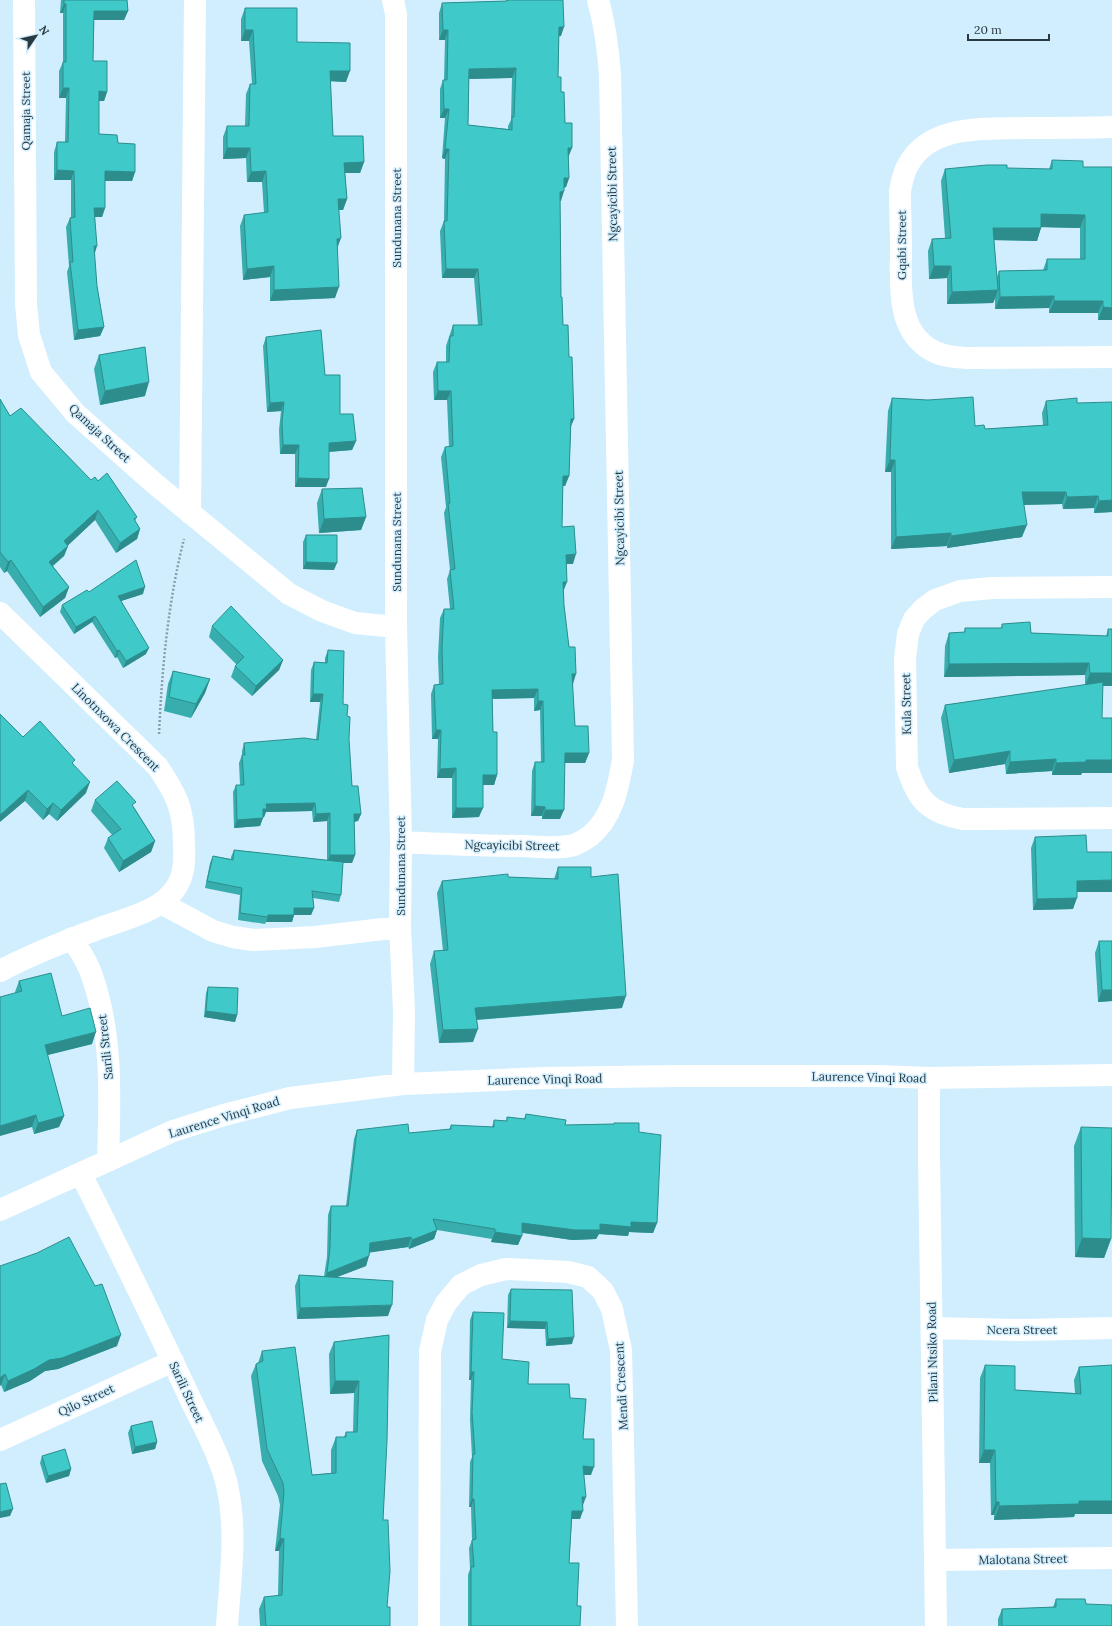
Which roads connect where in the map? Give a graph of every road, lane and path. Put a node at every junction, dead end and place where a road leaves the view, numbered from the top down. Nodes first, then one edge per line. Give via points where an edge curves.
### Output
1 (24, 0) edge
2 (195, 0) edge
3 (393, 0) edge
4 (598, 0) edge
5 (1112, 127) edge
6 (1112, 357) edge
7 (190, 513) junction
8 (1112, 587) edge
9 (0, 613) edge
10 (396, 627) junction
11 (158, 767) junction
12 (1112, 818) edge
13 (401, 842) junction
14 (161, 903) junction
15 (400, 927) junction
16 (72, 938) junction
17 (1, 968) edge
18 (1112, 1075) edge
19 (929, 1078) junction
20 (403, 1084) junction
21 (108, 1162) junction
22 (82, 1174) junction
23 (0, 1210) edge
24 (932, 1328) junction
25 (1112, 1328) edge
26 (172, 1361) junction
27 (0, 1440) edge
28 (1112, 1558) edge
29 (935, 1560) junction
30 (227, 1626) edge
31 (429, 1626) edge
32 (627, 1626) edge
33 (936, 1626) edge

1 - 7 street, Qamaja Street via 26,304 30,335 42,372 76,413
2 - 7 street
3 - 10 street, Sundunana Street via 396,14
4 - 13 street, Ngcayicibi Street via 608,41 610,74 624,760 619,785 603,823 589,837 574,845 500,846
5 - 6 street, Gqabi Street via 988,129 942,136 923,147 908,164 900,191 901,297 915,337 928,349 947,356 966,358
7 - 10 street, Qamaja Street via 289,594 322,612 355,623
7 - 11 path via 176,568 162,668
8 - 12 street, Kula Street via 992,588 947,595 935,600 914,619 908,634 905,659 907,768 912,785 930,808 948,816 963,818
9 - 11 street, Linotnxowa Crescent
10 - 13 street, Sundunana Street
11 - 14 street, Linotnxowa Crescent via 180,804 185,861 181,879 172,894
13 - 15 street, Sundunana Street
14 - 15 street via 213,931 254,940 315,937
14 - 16 street, Linotnxowa Crescent
15 - 20 street, Sundunana Street via 404,1011
16 - 17 street, Linotnxowa Crescent
16 - 21 street, Sarili Street via 91,973 106,1038 109,1076
18 - 19 street, Laurence Vinqi Road
19 - 20 street, Laurence Vinqi Road via 676,1076
19 - 24 street, Pilani Ntsiko Road
20 - 21 street, Laurence Vinqi Road via 290,1098 224,1115 173,1131
21 - 22 street, Laurence Vinqi Road
22 - 23 street, Laurence Vinqi Road
22 - 26 street, Sarili Street
24 - 25 street, Ncera Street
24 - 29 street, Pilani Ntsiko Road
26 - 27 street, Qilo Street
26 - 30 street, Sarili Street via 220,1464 228,1489 232,1513 232,1550
28 - 29 street, Malotana Street
29 - 33 street, Pilani Ntsiko Road
31 - 32 street, Mendi Crescent via 430,1351 437,1320 446,1303 461,1285 481,1275 506,1269 568,1272 588,1277 604,1291 612,1310 621,1350

